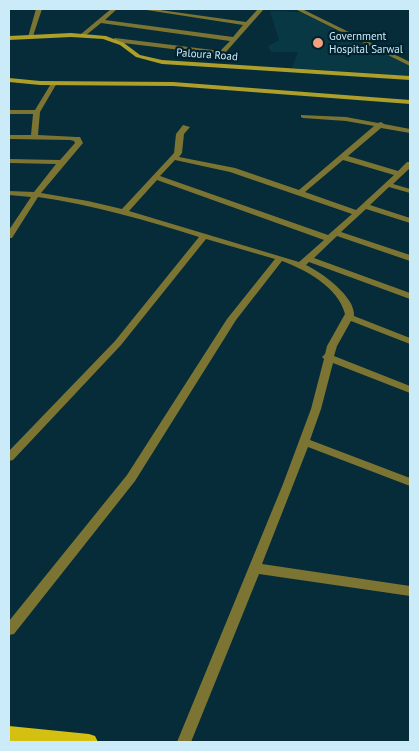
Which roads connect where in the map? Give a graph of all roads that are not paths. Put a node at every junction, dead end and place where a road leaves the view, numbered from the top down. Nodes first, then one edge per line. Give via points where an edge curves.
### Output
1 (40, 9) edge
2 (114, 9) edge
3 (143, 9) edge
4 (260, 9) edge
5 (298, 9) edge
6 (100, 20) junction
7 (246, 24) junction
8 (83, 35) junction
9 (30, 36) junction
10 (9, 38) edge
11 (232, 39) junction
12 (115, 40) junction
13 (410, 64) edge
14 (410, 78) edge
15 (9, 80) edge
16 (54, 83) junction
17 (410, 102) edge
18 (9, 112) edge
19 (37, 112) junction
20 (302, 116) dead end
21 (381, 124) junction
22 (186, 127) dead end
23 (410, 131) edge
24 (9, 136) edge
25 (34, 137) junction
26 (342, 157) junction
27 (174, 158) junction
28 (9, 161) edge
29 (62, 162) junction
30 (409, 166) edge
31 (400, 174) junction
32 (155, 178) junction
33 (389, 185) junction
34 (410, 191) edge
35 (9, 193) edge
36 (300, 193) junction
37 (37, 194) junction
38 (366, 206) junction
39 (124, 211) junction
40 (358, 213) junction
41 (9, 218) edge
42 (20, 218) junction
43 (410, 221) edge
44 (9, 236) edge
45 (204, 236) junction
46 (333, 236) junction
47 (279, 258) junction
48 (410, 258) edge
49 (305, 262) junction
50 (410, 296) edge
51 (348, 317) junction
52 (410, 341) edge
53 (327, 357) junction
54 (410, 390) edge
55 (304, 442) junction
56 (9, 457) edge
57 (410, 482) edge
58 (254, 568) junction
59 (410, 591) edge
60 (9, 630) edge
61 (9, 734) edge
62 (88, 742) edge
63 (184, 742) edge

1 - 9 street
2 - 6 street
3 - 7 street
4 - 7 street
5 - 13 street
6 - 8 street
6 - 11 street
7 - 11 street
8 - 9 main road, Paloura Road
8 - 12 main road, Paloura Road
9 - 10 main road, Paloura Road
11 - 12 street via 223,52
12 - 14 main road, Paloura Road via 138,56 162,62
15 - 16 main road
16 - 17 main road via 173,84
16 - 19 street
18 - 19 street
19 - 25 street
20 - 21 street
21 - 23 street
21 - 26 street
22 - 27 street via 180,134 180,148
24 - 25 street
25 - 29 street via 79,141
26 - 31 street
26 - 36 street
27 - 32 street
27 - 36 street via 232,170
28 - 29 street
29 - 37 street
30 - 31 street
31 - 33 street
32 - 39 street
32 - 46 street
33 - 34 street
33 - 38 street
35 - 37 street
36 - 40 street
37 - 39 street
37 - 42 street
38 - 40 street
38 - 43 street
39 - 45 street
40 - 46 street
41 - 42 street
42 - 44 street
45 - 47 street
45 - 56 street via 118,343
46 - 48 street
46 - 49 street
47 - 49 street
47 - 60 street via 232,319 131,478
49 - 50 street
49 - 51 street via 343,297 350,307
51 - 52 street
51 - 53 street
53 - 54 street
53 - 55 street via 316,409
55 - 57 street
55 - 58 street
58 - 59 street
58 - 63 street
61 - 62 main road

